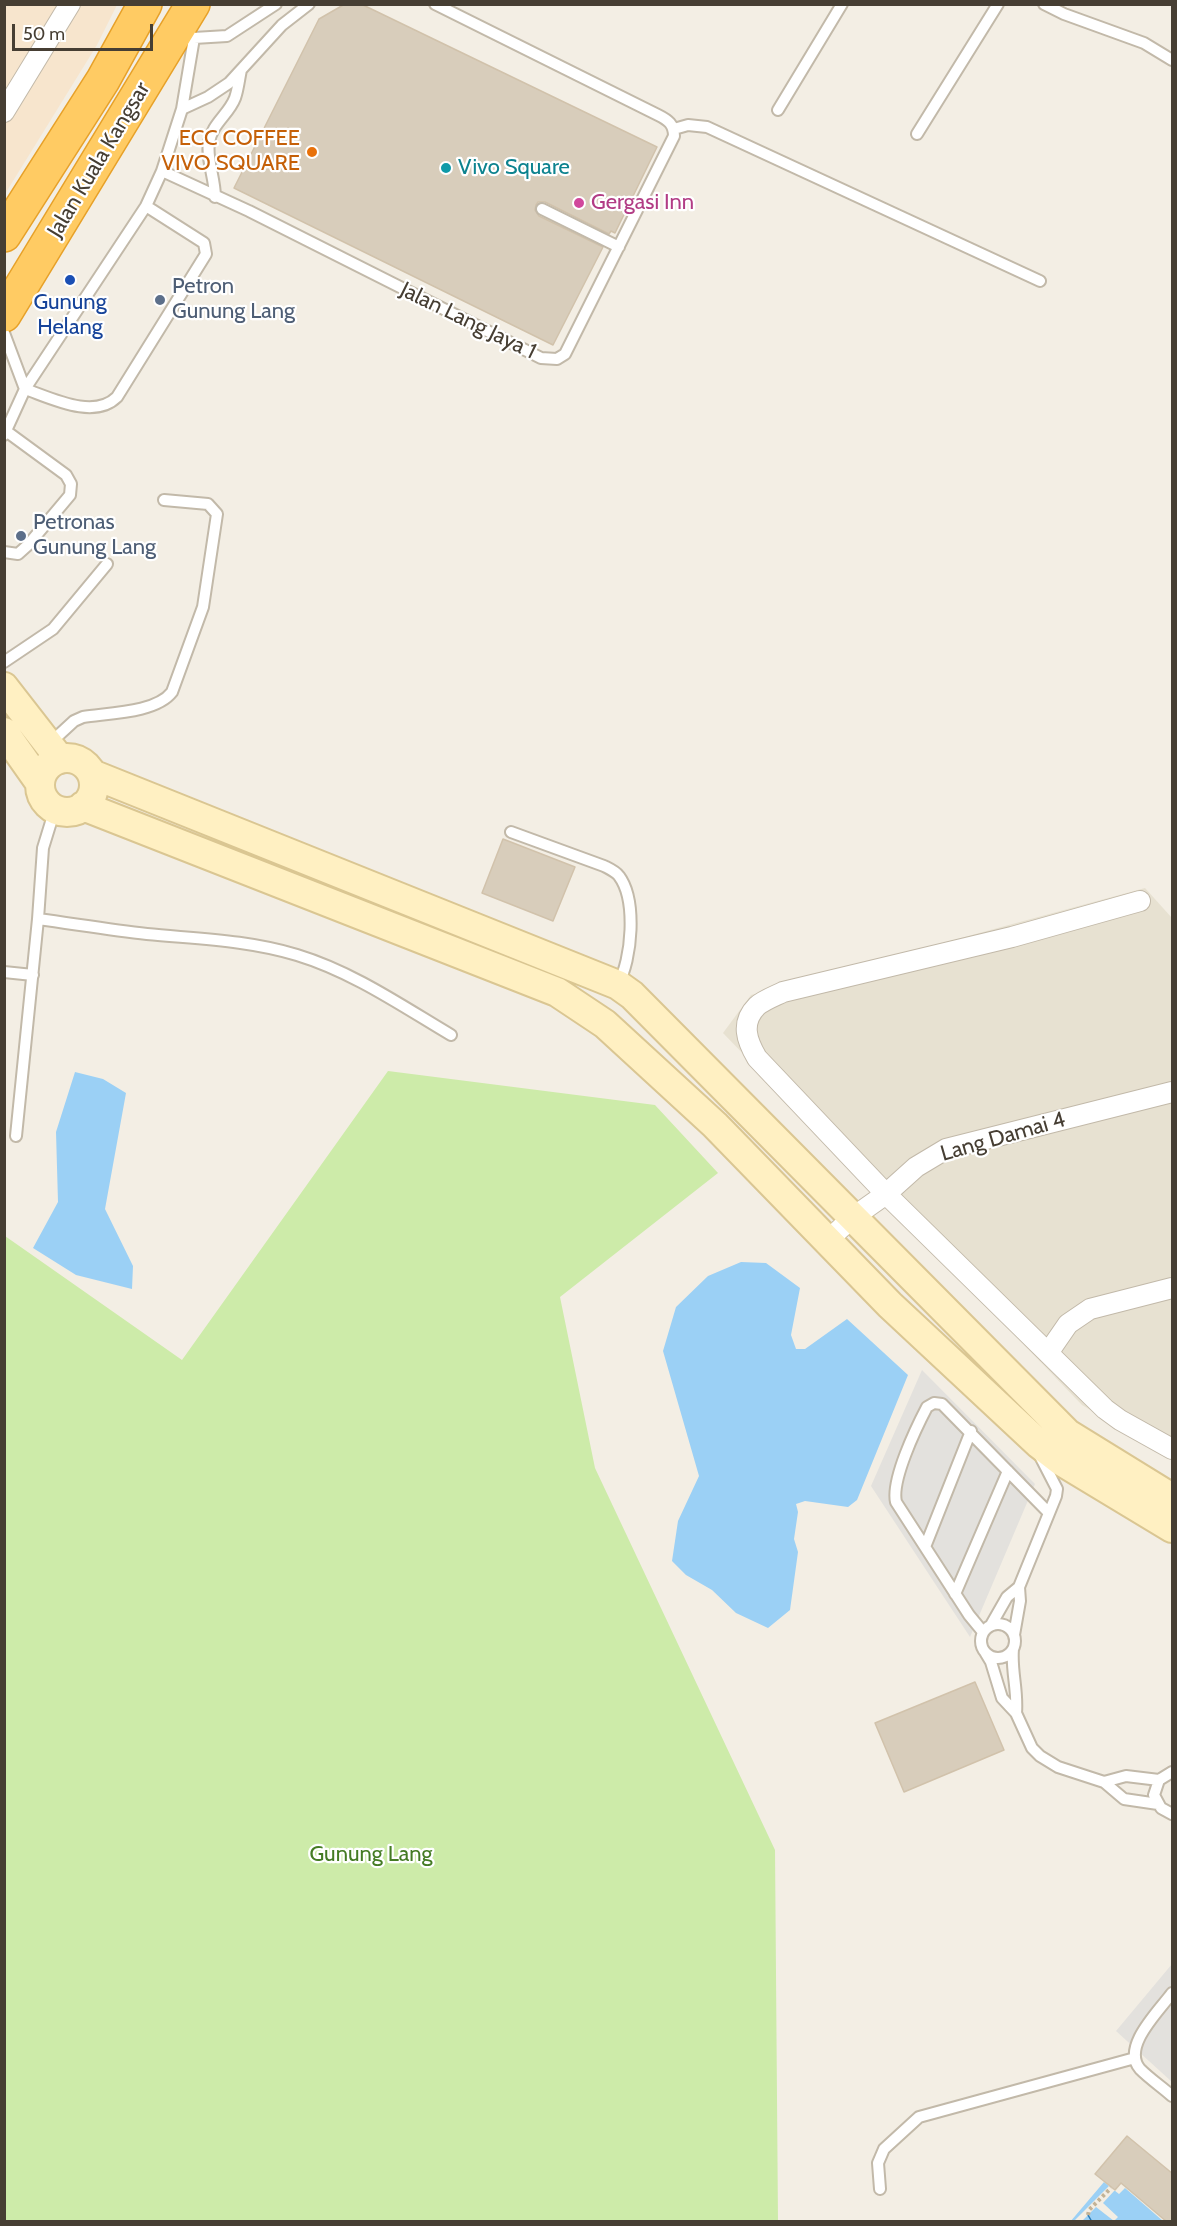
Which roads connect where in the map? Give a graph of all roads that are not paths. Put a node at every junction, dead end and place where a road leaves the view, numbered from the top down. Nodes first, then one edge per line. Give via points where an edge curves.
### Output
1 (70, 4) edge
2 (145, 4) edge
3 (276, 4) edge
4 (309, 4) edge
5 (435, 4) edge
6 (842, 4) edge
7 (998, 4) edge
8 (1044, 4) edge
9 (189, 23) edge
10 (1173, 60) edge
11 (241, 70) junction
12 (103, 80) junction
13 (182, 109) junction
14 (778, 110) dead end
15 (4, 112) edge
16 (674, 129) junction
17 (917, 134) dead end
18 (162, 171) junction
19 (215, 197) junction
20 (146, 206) junction
21 (542, 209) dead end
22 (4, 235) edge
23 (619, 246) junction
24 (1040, 281) dead end
25 (4, 315) edge
26 (4, 333) edge
27 (25, 389) junction
28 (5, 433) edge
29 (164, 500) dead end
30 (4, 552) edge
31 (107, 564) dead end
32 (4, 662) edge
33 (4, 687) edge
34 (4, 732) edge
35 (54, 752) junction
36 (92, 774) junction
37 (40, 783) junction
38 (83, 806) junction
39 (55, 809) junction
40 (511, 832) dead end
41 (1140, 900) dead end
42 (38, 919) junction
43 (4, 972) edge
44 (33, 975) junction
45 (618, 985) junction
46 (451, 1035) dead end
47 (1173, 1092) edge
48 (16, 1136) dead end
49 (886, 1194) junction
50 (852, 1218) junction
51 (828, 1240) junction
52 (1173, 1288) edge
53 (1048, 1353) junction
54 (971, 1431) junction
55 (1040, 1444) junction
56 (1173, 1449) edge
57 (1008, 1471) junction
58 (1173, 1498) edge
59 (1049, 1513) junction
60 (1173, 1528) edge
61 (925, 1547) junction
62 (1019, 1587) junction
63 (955, 1594) junction
64 (987, 1629) junction
65 (1014, 1635) junction
66 (1012, 1649) junction
67 (985, 1652) junction
68 (1016, 1713) junction
69 (1173, 1772) edge
70 (1158, 1780) junction
71 (1104, 1782) junction
72 (1158, 1804) junction
73 (1173, 1814) edge
74 (1173, 1993) edge
75 (1135, 2058) junction
76 (1173, 2096) edge
77 (880, 2189) dead end

1 - 15 street
2 - 12 highway, Jalan Kuala Kangsar
3 - 9 lane via 227,36
4 - 11 lane via 282,25
5 - 16 lane via 658,115
6 - 14 lane
7 - 17 lane
8 - 10 lane via 1144,43
9 - 12 highway via 158,22 144,28
9 - 13 lane
9 - 25 highway, Jalan Kuala Kangsar
11 - 13 lane via 229,83
11 - 19 lane via 235,99 209,141
12 - 22 highway, Jalan Kuala Kangsar
13 - 18 lane
16 - 23 lane, Jalan Lang Jaya 1
16 - 24 lane via 688,125 707,127
18 - 19 lane, Jalan Lang Jaya 1
18 - 20 lane
19 - 23 lane, Jalan Lang Jaya 1 via 549,360 557,359 569,348
20 - 27 lane
20 - 27 lane via 204,243 207,254 117,397 100,407 84,407
21 - 23 lane
26 - 27 lane
27 - 28 lane
28 - 30 lane via 66,475 71,484 70,495 28,544 18,554
29 - 35 lane via 208,504 217,514 203,607 172,692 154,706 74,721
31 - 32 lane via 53,629
33 - 35 street
34 - 37 street
35 - 36 street via 75,760
35 - 37 street
36 - 38 street via 93,792
36 - 45 street
37 - 39 street via 43,799
38 - 39 street via 70,812
38 - 51 street via 557,992 631,1047 715,1125
39 - 42 lane via 44,848
40 - 45 lane via 604,866 620,878 627,892 630,923 629,954
41 - 49 street via 1012,937 783,992 757,1006 746,1025 748,1042 758,1058
42 - 44 lane
42 - 46 lane via 240,942 296,955 366,984
43 - 44 lane
44 - 48 lane
45 - 50 street
47 - 49 street, Lang Damai 4 via 946,1149 916,1167
49 - 50 street, Lang Damai 4
49 - 53 street
50 - 51 street, Lang Damai 4
50 - 58 street via 1068,1434
51 - 55 street via 899,1313
52 - 53 street via 1090,1309 1068,1324
53 - 56 street via 1105,1409
54 - 57 lane
54 - 61 lane
54 - 61 lane via 942,1404 932,1404 898,1475 896,1502
55 - 59 lane via 1039,1453 1057,1489
55 - 60 street via 1060,1461
57 - 59 lane
57 - 63 lane
59 - 62 lane
61 - 63 lane
62 - 64 lane via 1007,1597
62 - 65 lane
63 - 64 lane
64 - 65 lane via 1005,1625
64 - 67 lane via 981,1643
65 - 66 lane
66 - 67 lane via 998,1658
66 - 68 lane via 1018,1695
67 - 68 lane via 1002,1698
68 - 71 lane via 1032,1748 1040,1756 1059,1767
69 - 70 lane
70 - 71 lane via 1126,1776
70 - 72 lane via 1154,1790
71 - 72 lane via 1124,1799
72 - 73 lane
74 - 75 lane via 1138,2039
75 - 76 lane via 1140,2068
75 - 77 lane via 919,2117 884,2149 878,2163

